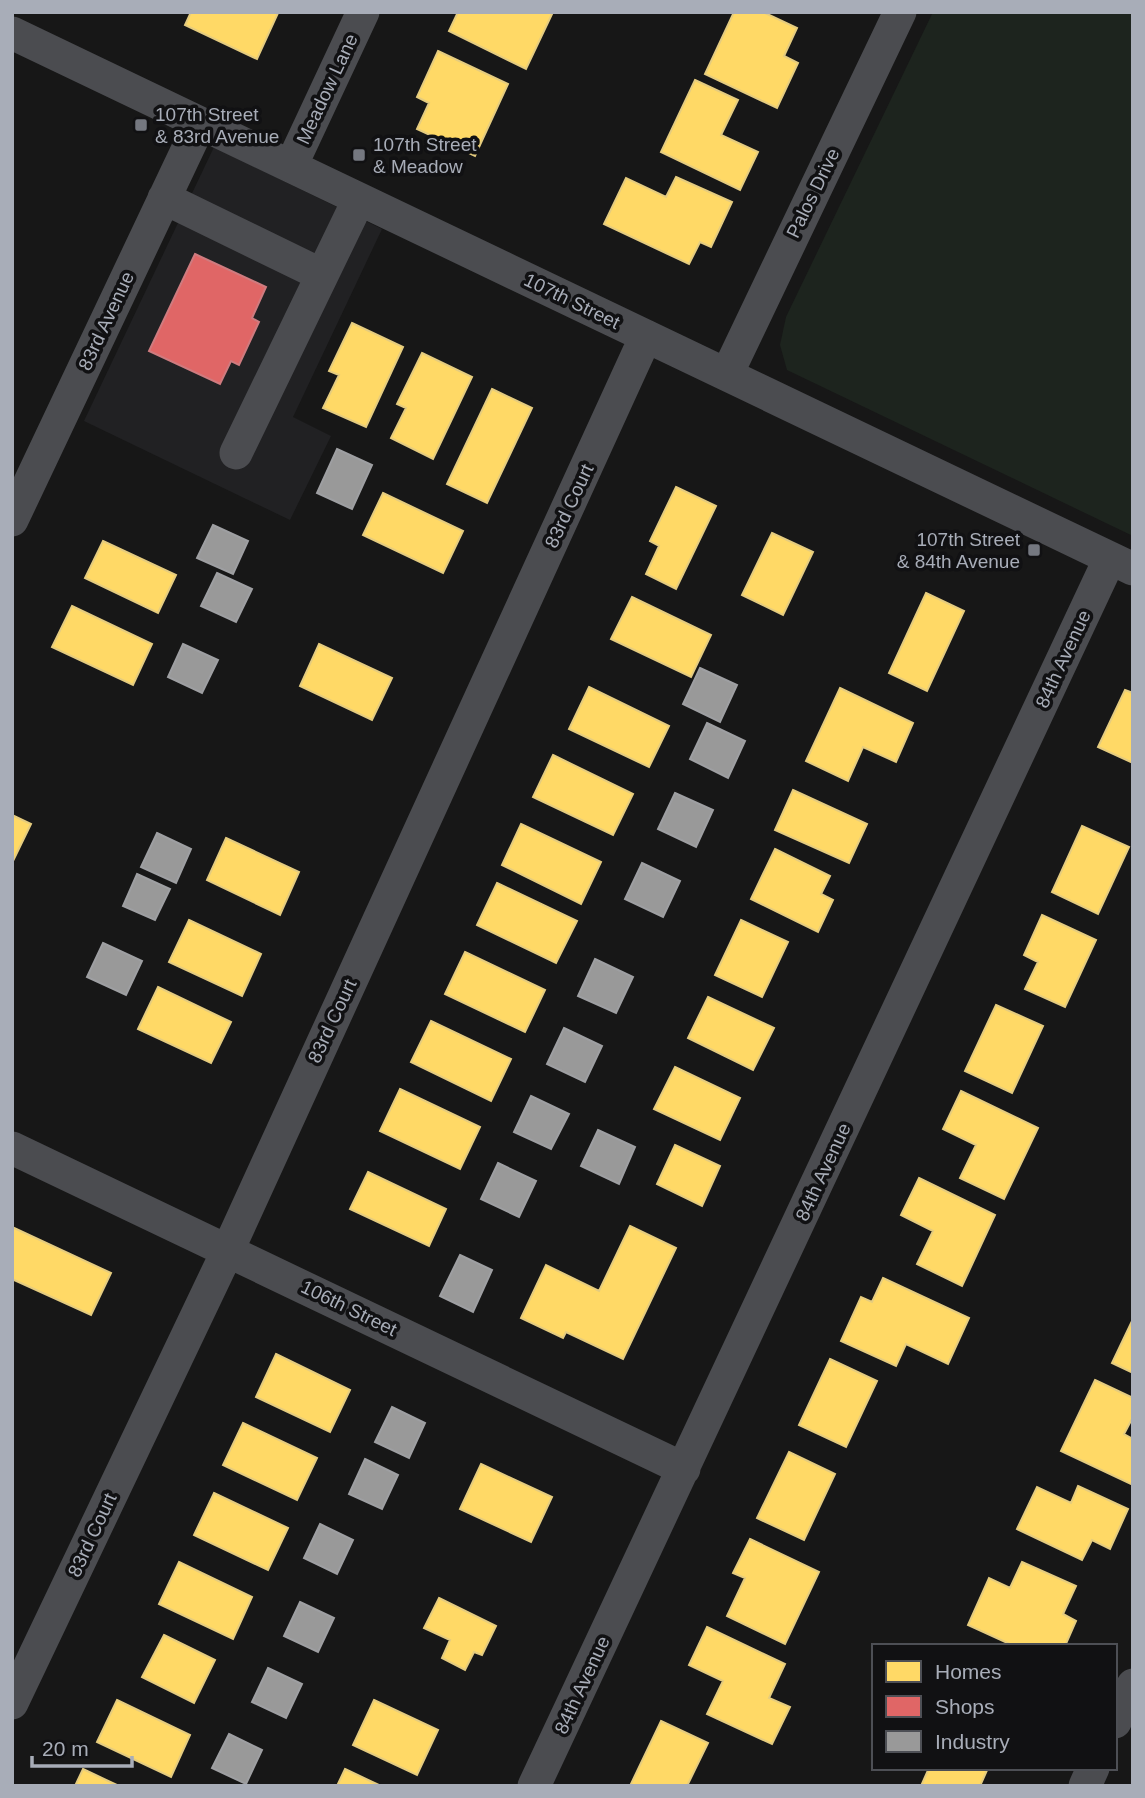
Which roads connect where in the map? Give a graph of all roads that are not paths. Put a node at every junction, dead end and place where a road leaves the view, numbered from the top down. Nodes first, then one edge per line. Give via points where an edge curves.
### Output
1 (363, 12) edge
2 (900, 12) edge
3 (12, 33) edge
4 (200, 123) junction
5 (291, 166) junction
6 (164, 198) junction
7 (359, 198) junction
8 (322, 275) junction
9 (646, 336) junction
10 (727, 374) junction
11 (236, 453) dead end
12 (12, 520) edge
13 (1122, 563) edge
14 (12, 1149) edge
15 (228, 1250) junction
16 (684, 1469) junction
17 (1133, 1685) edge
18 (12, 1703) edge
19 (1117, 1717) edge
20 (1092, 1770) edge
21 (534, 1786) edge
22 (1085, 1786) edge

1 - 5 street, Meadow Lane
2 - 10 street, Palos Drive
3 - 4 street, 107th Street
4 - 5 street, 107th Street
4 - 6 street, 83rd Avenue
5 - 7 street, 107th Street
6 - 8 street
6 - 12 street, 83rd Avenue
7 - 8 street
7 - 9 street, 107th Street
8 - 11 street
9 - 10 street, 107th Street
9 - 15 street, 83rd Court
10 - 13 street, 107th Street
13 - 16 street, 84th Avenue
14 - 15 street, 106th Street
15 - 16 street, 106th Street
15 - 18 street, 83rd Court
16 - 21 street, 84th Avenue
17 - 19 street
20 - 22 street

